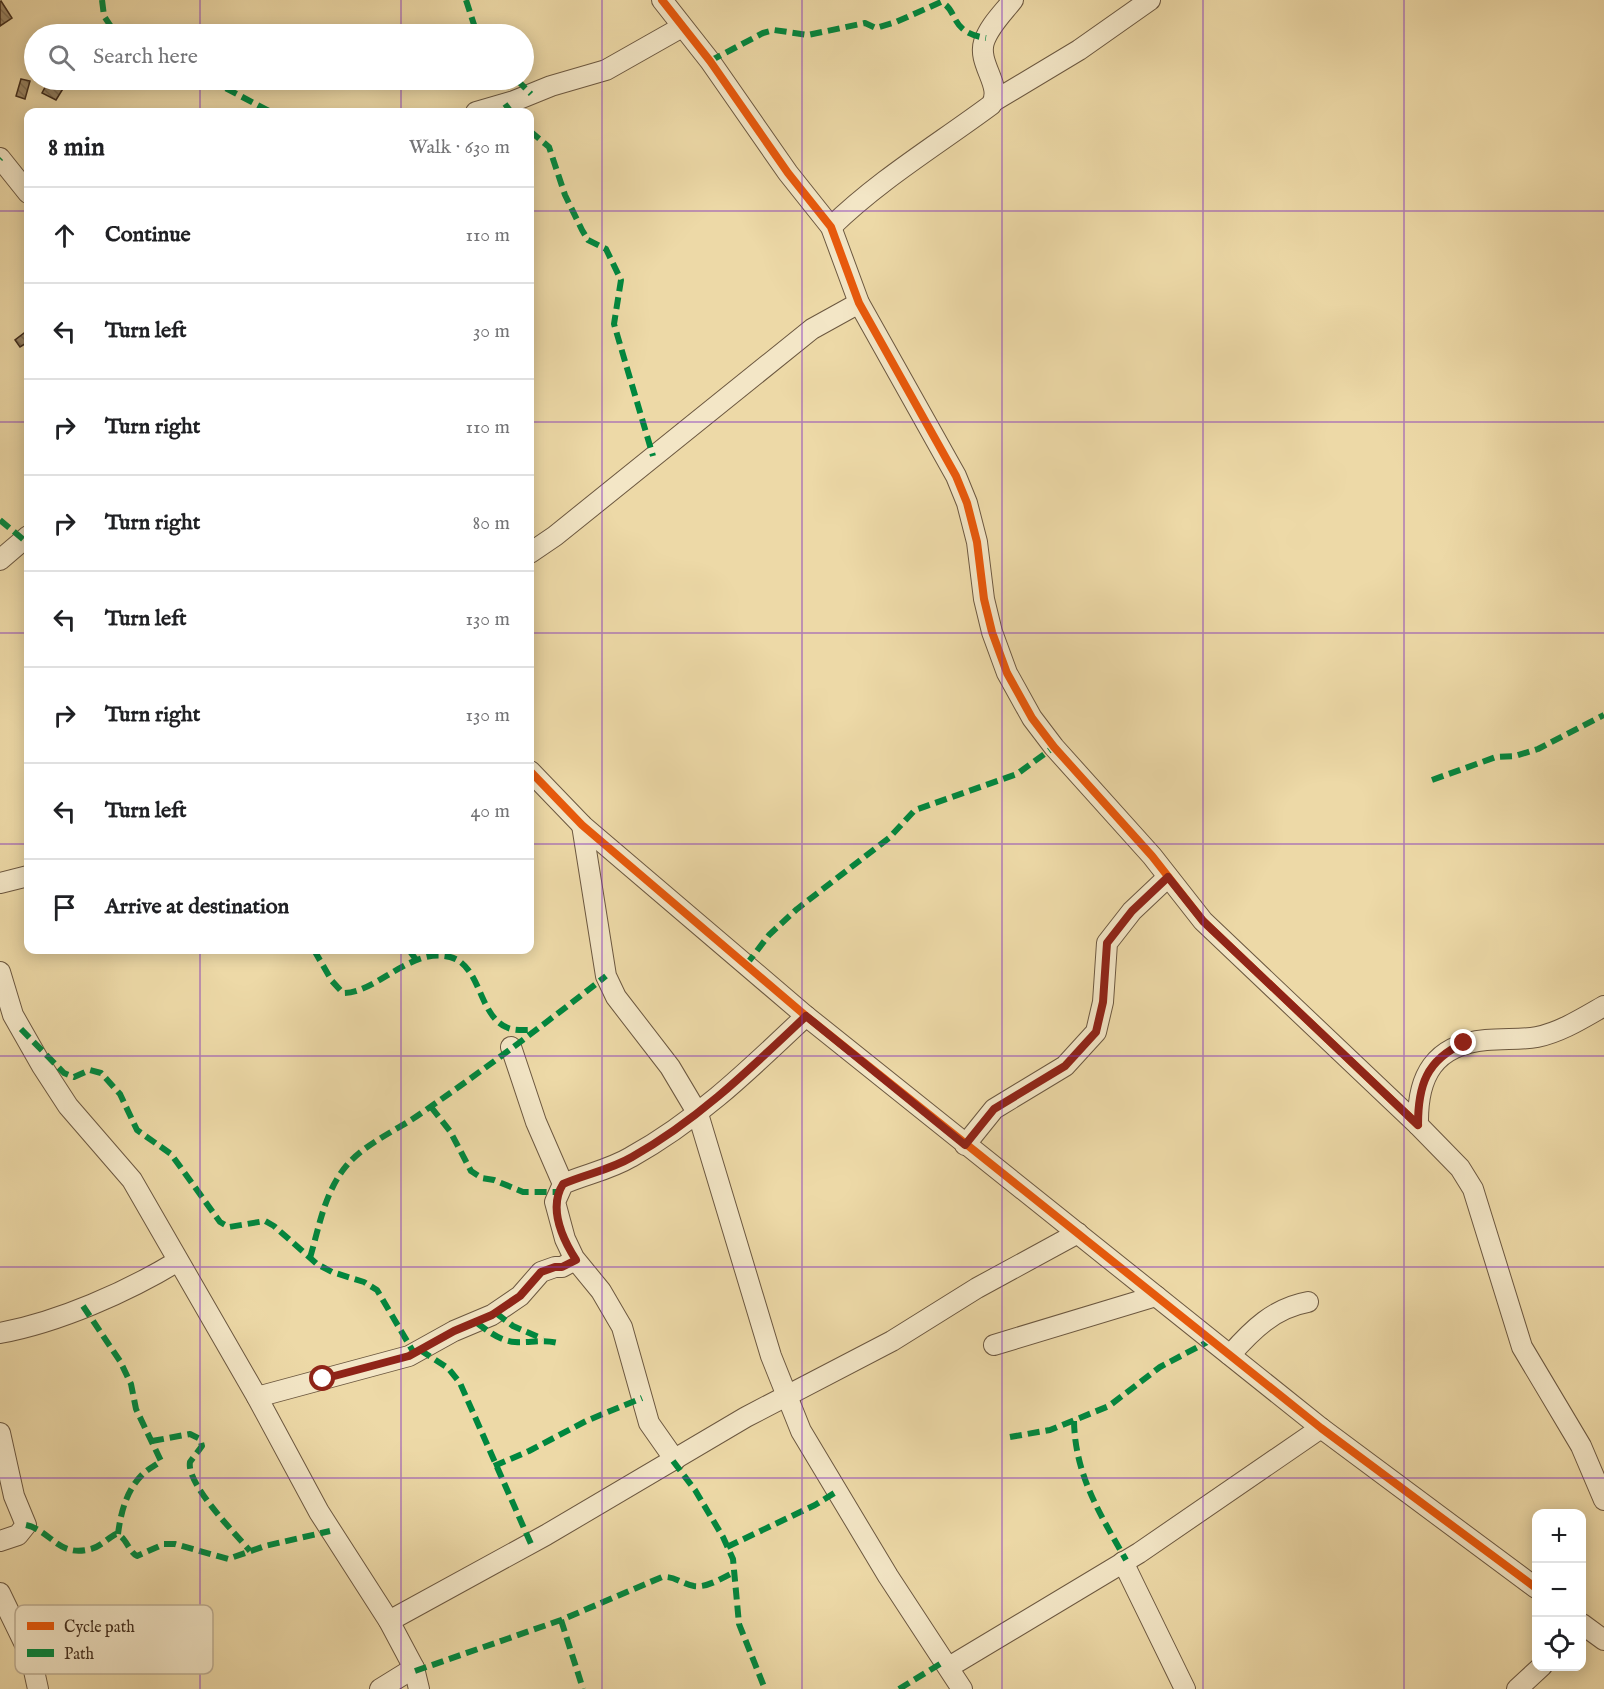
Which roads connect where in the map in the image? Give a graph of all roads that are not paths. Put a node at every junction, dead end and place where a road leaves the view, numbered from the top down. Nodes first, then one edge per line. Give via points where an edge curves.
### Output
1 (662, 0) edge
2 (1013, 0) edge
3 (1150, 0) edge
4 (682, 27) junction
5 (994, 101) junction
6 (490, 108) edge
7 (0, 158) edge
8 (24, 188) edge
9 (831, 227) junction
10 (859, 303) junction
11 (24, 539) edge
12 (534, 551) edge
13 (0, 560) edge
14 (534, 775) edge
15 (582, 825) junction
16 (24, 877) edge
17 (1168, 877) junction
18 (0, 883) edge
19 (0, 972) edge
20 (1604, 1006) edge
21 (806, 1016) junction
22 (511, 1047) dead end
23 (698, 1114) junction
24 (1418, 1125) junction
25 (965, 1145) junction
26 (563, 1184) junction
27 (1078, 1233) junction
28 (576, 1260) junction
29 (178, 1261) junction
30 (1156, 1296) junction
31 (1308, 1302) dead end
32 (0, 1333) edge
33 (994, 1345) dead end
34 (1230, 1355) junction
35 (257, 1397) junction
36 (786, 1397) junction
37 (1321, 1428) junction
38 (0, 1433) edge
39 (675, 1460) junction
40 (1604, 1500) edge
41 (0, 1541) edge
42 (1123, 1562) junction
43 (1532, 1585) edge
44 (0, 1593) edge
45 (389, 1621) junction
46 (15, 1624) edge
47 (1586, 1629) edge
48 (1604, 1640) edge
49 (949, 1667) junction
50 (414, 1668) junction
51 (1537, 1671) edge
52 (35, 1674) edge
53 (38, 1689) edge
54 (380, 1689) edge
55 (419, 1689) edge
56 (962, 1689) edge
57 (1185, 1689) edge
58 (1517, 1689) edge

1 - 4 street
2 - 5 street via 984,43 983,56 995,92
3 - 5 street via 1079,51
4 - 6 street via 606,70
4 - 9 street
5 - 9 street via 884,182
7 - 8 street
9 - 10 street
10 - 12 street via 812,329
10 - 17 street via 956,476 967,503 984,599 1007,673 1049,740
11 - 13 street
14 - 15 street
15 - 21 street
15 - 23 street via 606,976 616,997 670,1067
16 - 18 street
17 - 24 street via 1203,921
17 - 25 street via 1132,911 1107,943 1103,1002 1096,1032 1065,1066 994,1109
19 - 29 street via 13,1016 42,1066 68,1106 132,1180
20 - 24 street via 1550,1034 1464,1043 1447,1051 1427,1072 1418,1105
21 - 23 street
21 - 25 street
22 - 26 street via 536,1122
23 - 26 street via 632,1157
23 - 36 street
24 - 40 street via 1460,1168 1473,1189 1522,1347 1581,1446
25 - 27 street
26 - 28 street via 555,1202 557,1217
27 - 30 street
27 - 36 street via 986,1282 892,1341
28 - 35 street via 541,1272 520,1296 492,1315 409,1356
28 - 39 street via 601,1291 622,1328 649,1424
29 - 32 street via 64,1315
29 - 35 street
30 - 33 street
30 - 34 street
31 - 34 street via 1290,1305 1264,1320
34 - 37 street
35 - 45 street via 319,1512
36 - 39 street
36 - 49 street via 826,1475
37 - 42 street
37 - 43 street
38 - 41 street via 14,1496 26,1525 18,1535
39 - 45 street
42 - 49 street
42 - 57 street
44 - 46 street
45 - 50 street
47 - 48 street
49 - 56 street
50 - 54 street
50 - 55 street
51 - 58 street
52 - 53 street

